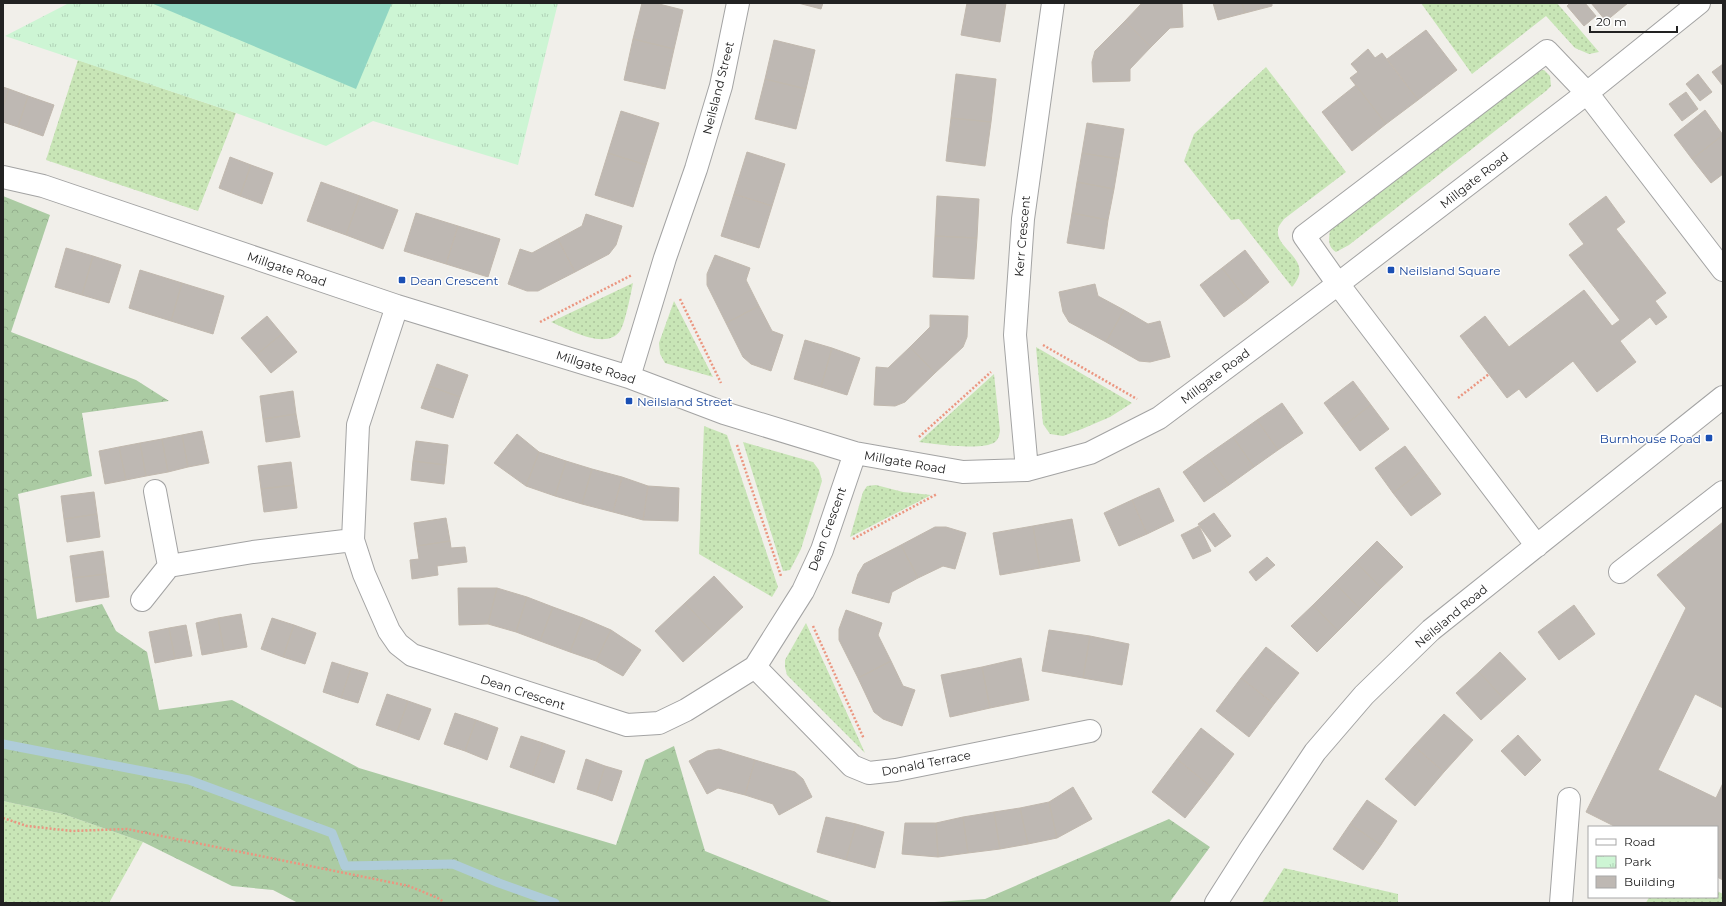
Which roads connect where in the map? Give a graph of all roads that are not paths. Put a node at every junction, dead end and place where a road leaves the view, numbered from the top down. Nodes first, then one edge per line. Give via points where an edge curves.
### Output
1 (738, 3) edge
2 (1053, 3) edge
3 (1699, 3) edge
4 (1586, 93) junction
5 (3, 177) edge
6 (1723, 270) edge
7 (1338, 284) junction
8 (397, 306) junction
9 (629, 377) junction
10 (1723, 397) edge
11 (855, 453) junction
12 (1027, 470) junction
13 (154, 492) dead end
14 (1723, 492) edge
15 (354, 540) junction
16 (1537, 546) junction
17 (169, 566) junction
18 (1620, 572) dead end
19 (142, 600) dead end
20 (755, 667) junction
21 (1090, 731) dead end
22 (1569, 799) dead end
23 (1216, 903) edge
24 (1561, 903) edge

1 - 9 street, Neilsland Street via 721,86
2 - 12 street, Kerr Crescent via 1023,219 1015,340
3 - 4 street, Millgate Road
4 - 6 street
4 - 7 street, Millgate Road
4 - 7 street via 1547,51 1304,236
5 - 8 street, Millgate Road via 43,186
7 - 12 street, Millgate Road via 1164,414 1090,453
7 - 16 street
8 - 9 street, Millgate Road
8 - 15 street, Dean Crescent via 358,425
9 - 11 street, Millgate Road via 738,417
10 - 16 street, Neilsland Road
11 - 12 street, Millgate Road via 963,472
11 - 20 street, Dean Crescent via 819,557 803,591
13 - 17 street
14 - 18 street
15 - 17 street via 252,552
15 - 20 street, Dean Crescent via 364,574 389,631 398,644 412,655 572,708 627,725 659,723 686,710
16 - 23 street, Neilsland Road via 1431,630 1364,695 1315,752
17 - 19 street
20 - 21 street, Donald Terrace via 852,766 869,773 896,770
22 - 24 street

